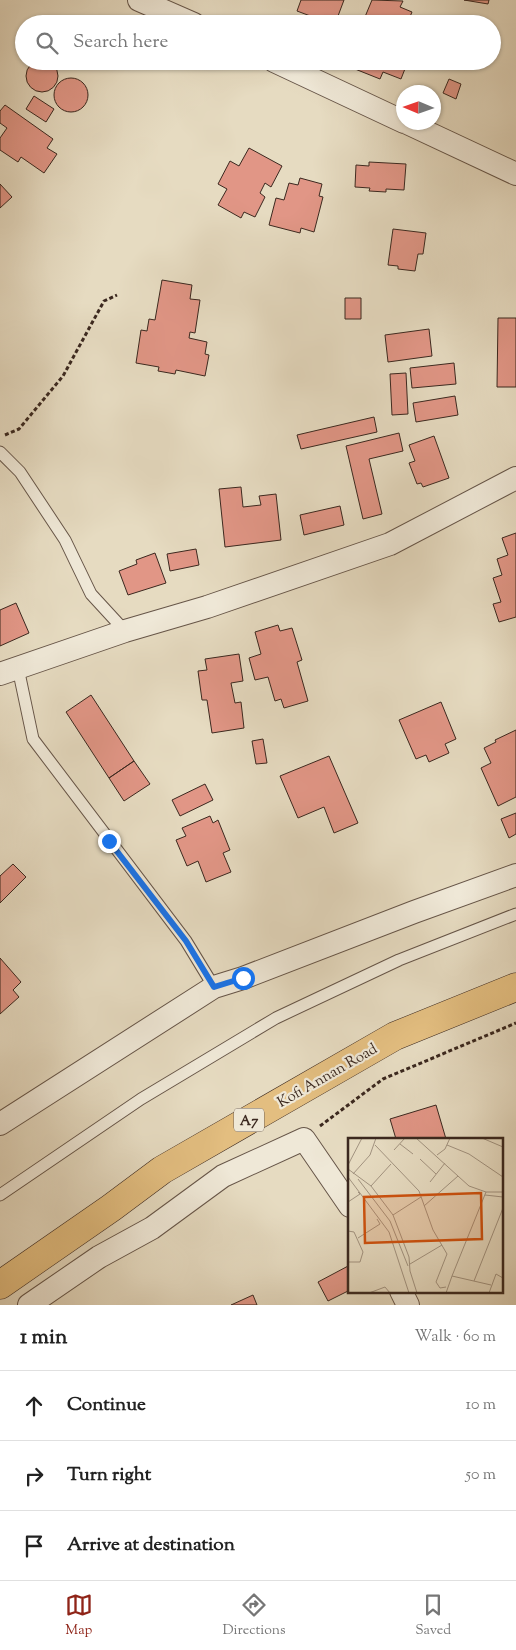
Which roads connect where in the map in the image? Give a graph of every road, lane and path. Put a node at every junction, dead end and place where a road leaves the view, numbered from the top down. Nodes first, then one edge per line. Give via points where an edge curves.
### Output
1 (139, 0) edge
2 (173, 15) edge
3 (293, 70) edge
4 (396, 118) edge
5 (421, 130) edge
6 (516, 174) edge
7 (117, 294) dead end
8 (0, 437) edge
9 (0, 452) edge
10 (516, 478) edge
11 (125, 631) junction
12 (9, 671) edge
13 (516, 875) edge
14 (516, 914) edge
15 (214, 987) junction
16 (516, 987) edge
17 (516, 1023) edge
18 (0, 1124) edge
19 (304, 1138) junction
20 (0, 1195) edge
21 (348, 1203) edge
22 (0, 1285) edge
23 (401, 1292) edge
24 (30, 1305) edge
25 (408, 1305) edge

1 - 2 street
3 - 4 street
5 - 6 street
7 - 8 path via 104,301 63,376 19,429
9 - 11 lane via 20,472 65,540 91,594
10 - 11 street via 390,544 207,607
11 - 12 street
12 - 15 lane via 33,739 186,941
13 - 15 street
14 - 20 lane via 399,960 276,1018 141,1099
15 - 18 street
16 - 22 main road, Kofi Annan Road / A7 via 395,1036 170,1165
17 - 19 path via 383,1080
19 - 21 street
19 - 24 street via 223,1176 152,1228 99,1257
23 - 25 street

